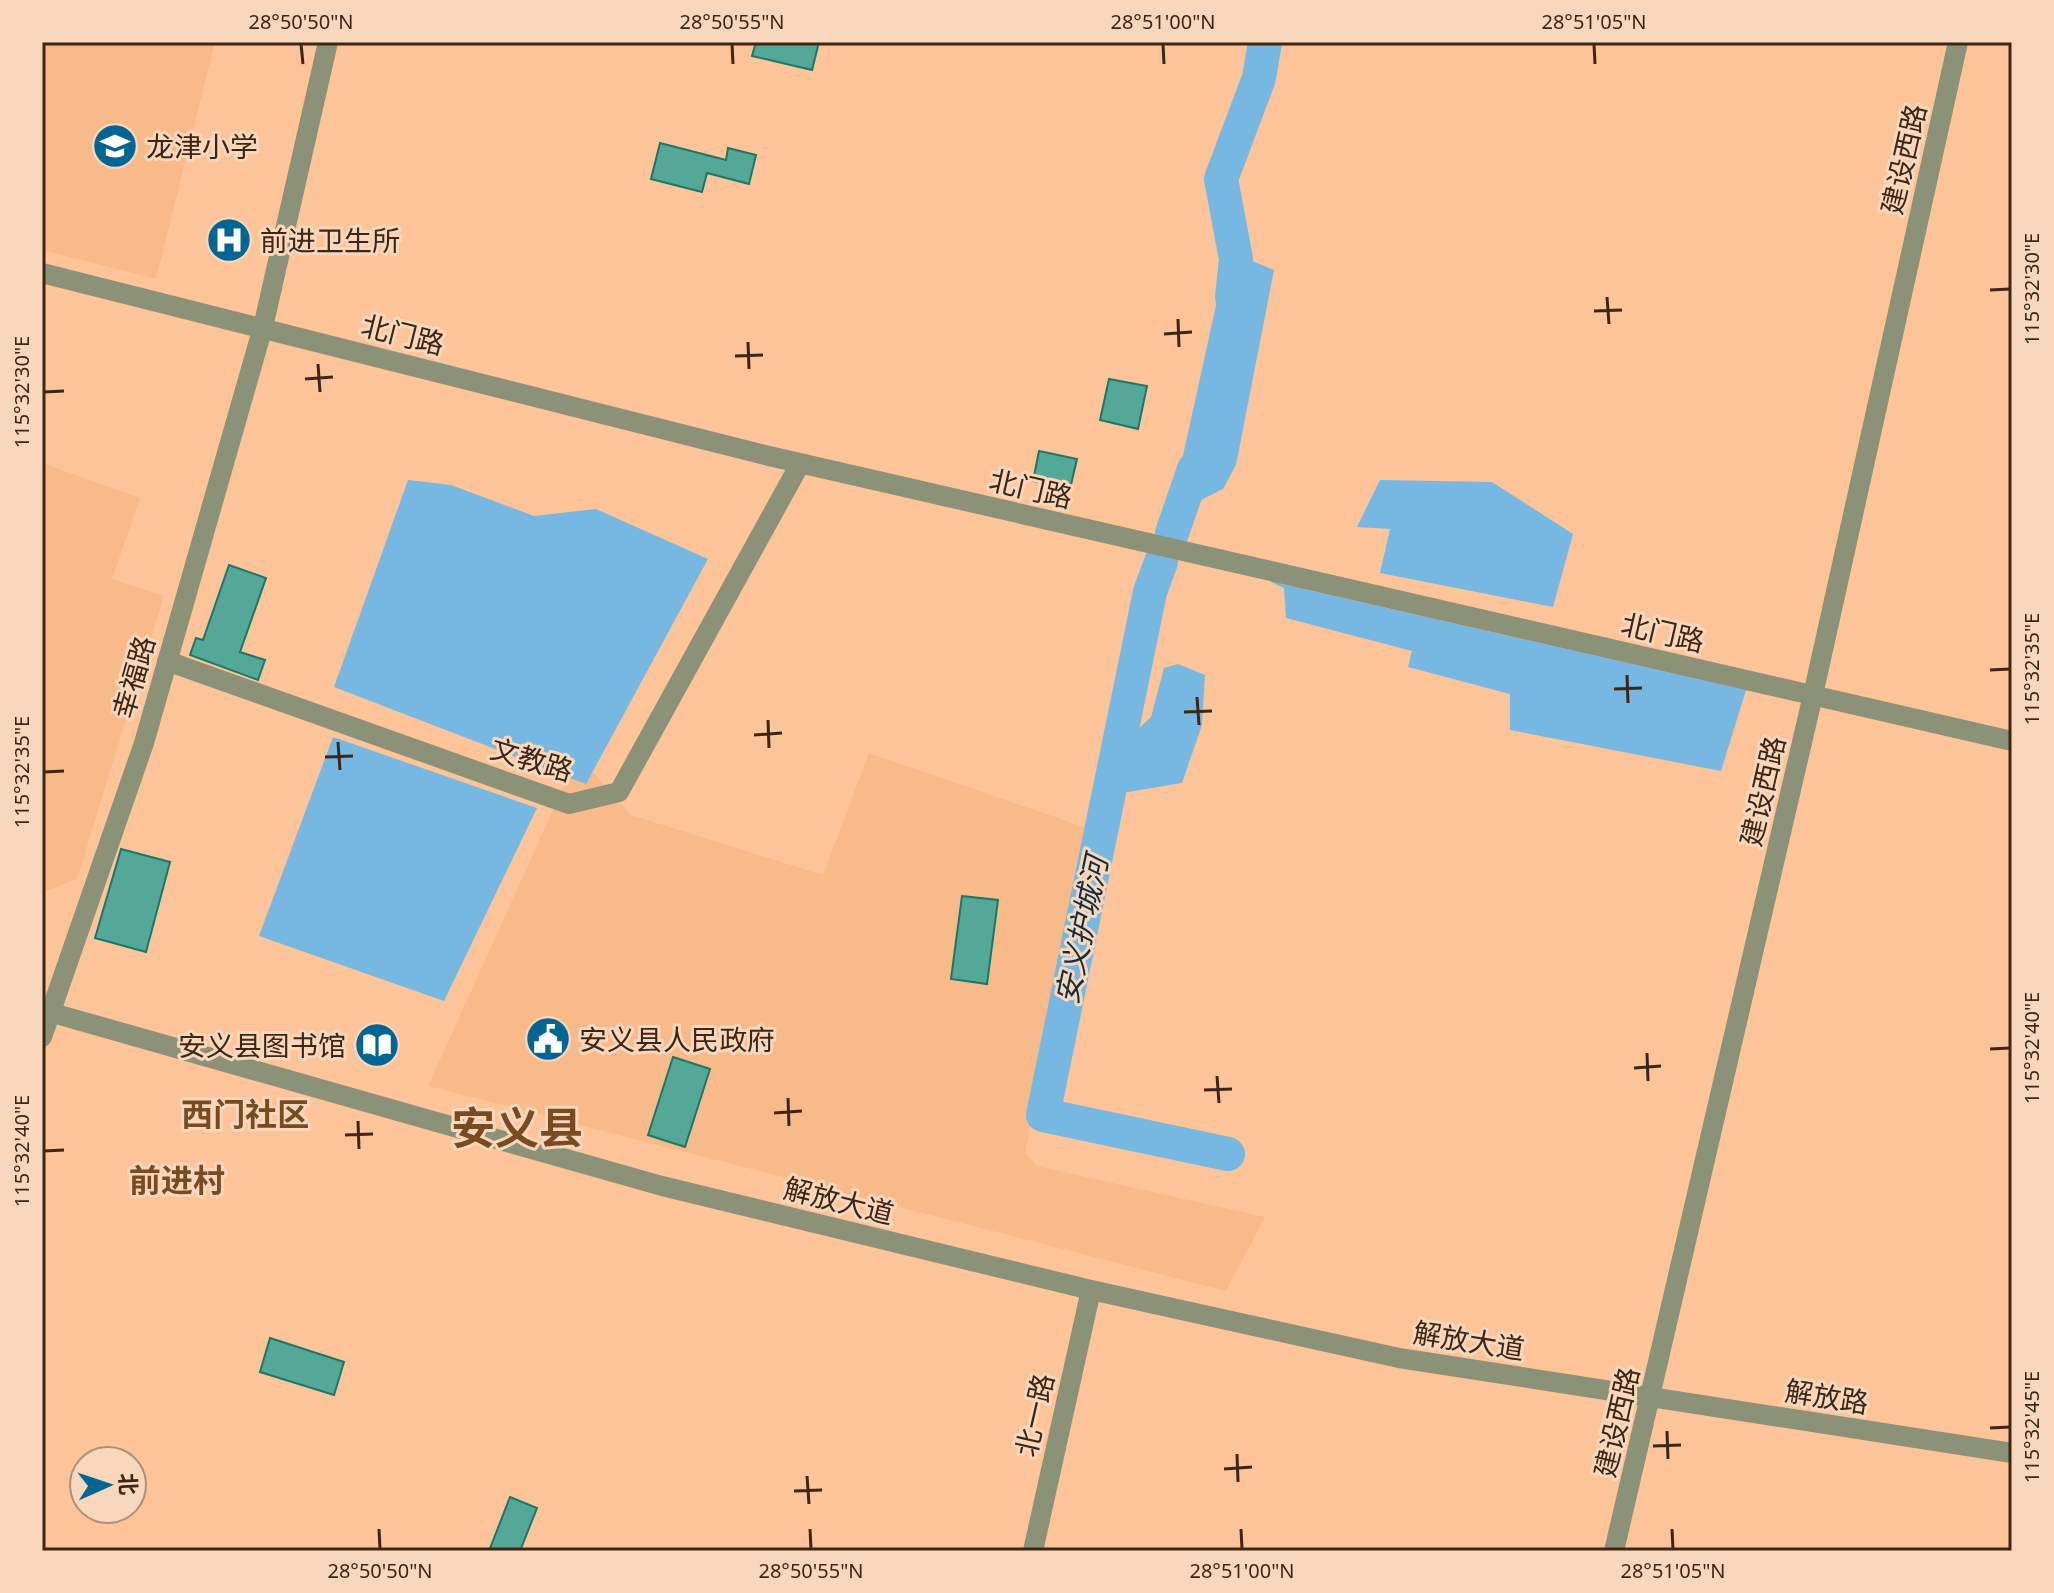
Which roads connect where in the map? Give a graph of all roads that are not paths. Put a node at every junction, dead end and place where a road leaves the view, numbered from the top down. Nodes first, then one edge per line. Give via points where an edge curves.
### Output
1 (328, 42) edge
2 (1958, 42) edge
3 (42, 273) edge
4 (263, 327) junction
5 (800, 464) junction
6 (167, 661) junction
7 (1813, 695) junction
8 (2012, 741) edge
9 (46, 1011) edge
10 (42, 1037) edge
11 (1091, 1290) junction
12 (1643, 1396) junction
13 (2012, 1453) edge
14 (1033, 1551) edge
15 (1614, 1551) edge

1 - 4 street, 幸福路
2 - 7 street, 建设西路
3 - 4 street, 北门路
4 - 5 street, 北门路
4 - 6 street, 幸福路
5 - 6 street, 文教路 via 619,792 569,804
5 - 7 street, 北门路
6 - 9 street, 幸福路 via 144,743
7 - 8 street, 北门路
7 - 12 street, 建设西路
9 - 10 street, 幸福路
9 - 11 street, 解放大道 via 662,1186
11 - 12 street, 解放大道 via 1399,1358
11 - 14 street, 北一路
12 - 13 street, 解放路
12 - 15 street, 建设西路

